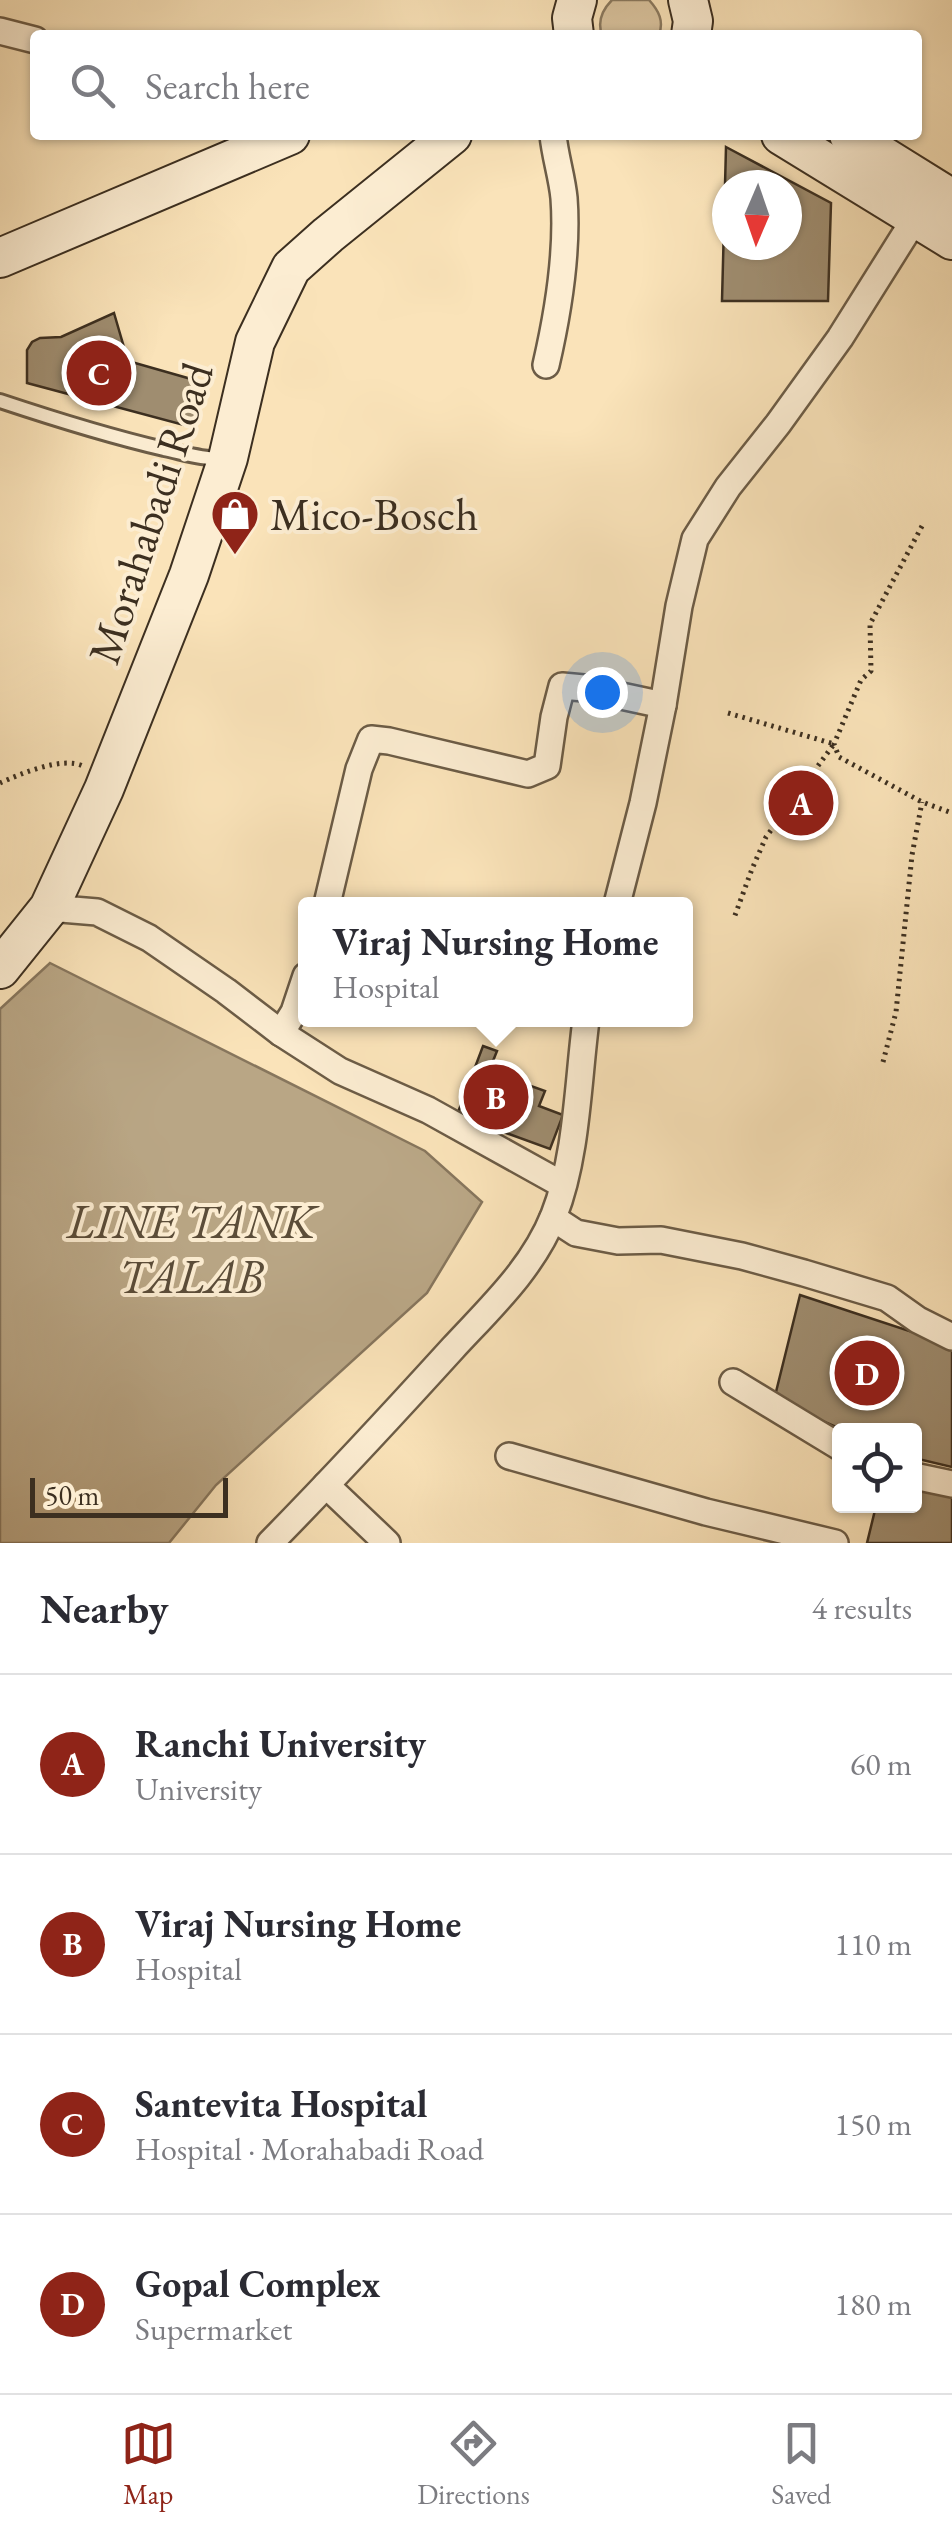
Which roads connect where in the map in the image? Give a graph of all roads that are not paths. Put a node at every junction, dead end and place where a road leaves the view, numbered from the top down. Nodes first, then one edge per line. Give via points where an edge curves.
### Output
1 (0, 31) edge
2 (30, 39) edge
3 (278, 140) edge
4 (446, 140) edge
5 (554, 140) edge
6 (788, 140) edge
7 (857, 140) edge
8 (952, 199) edge
9 (916, 218) junction
10 (952, 240) edge
11 (0, 258) edge
12 (546, 365) dead end
13 (0, 401) edge
14 (228, 458) junction
15 (664, 706) junction
16 (330, 897) edge
17 (618, 897) edge
18 (49, 908) junction
19 (0, 969) edge
20 (298, 1000) edge
21 (585, 1027) edge
22 (281, 1033) junction
23 (564, 1185) junction
24 (553, 1218) junction
25 (952, 1337) edge
26 (733, 1382) dead end
27 (832, 1441) edge
28 (509, 1456) dead end
29 (922, 1478) edge
30 (952, 1484) edge
31 (326, 1486) junction
32 (270, 1543) edge
33 (386, 1543) edge
34 (835, 1543) edge

1 - 2 street
3 - 11 main road
4 - 14 main road, Morahabadi Road via 291,268 255,342
5 - 12 street via 564,225
6 - 9 main road
7 - 8 main road
9 - 10 main road
9 - 15 street via 840,338 695,539
13 - 14 lane via 152,446
14 - 18 main road, Morahabadi Road via 104,789
15 - 16 street via 562,686 548,766 528,774 371,740
15 - 17 street
18 - 19 main road, Morahabadi Road
18 - 22 street via 97,912 150,938
20 - 22 street
21 - 23 street
22 - 23 street via 340,1071 428,1110
23 - 24 street
24 - 25 street via 576,1233 661,1240 804,1273 887,1298
24 - 31 street via 524,1270
26 - 27 street
28 - 34 street
29 - 30 street
31 - 32 street
31 - 33 street

